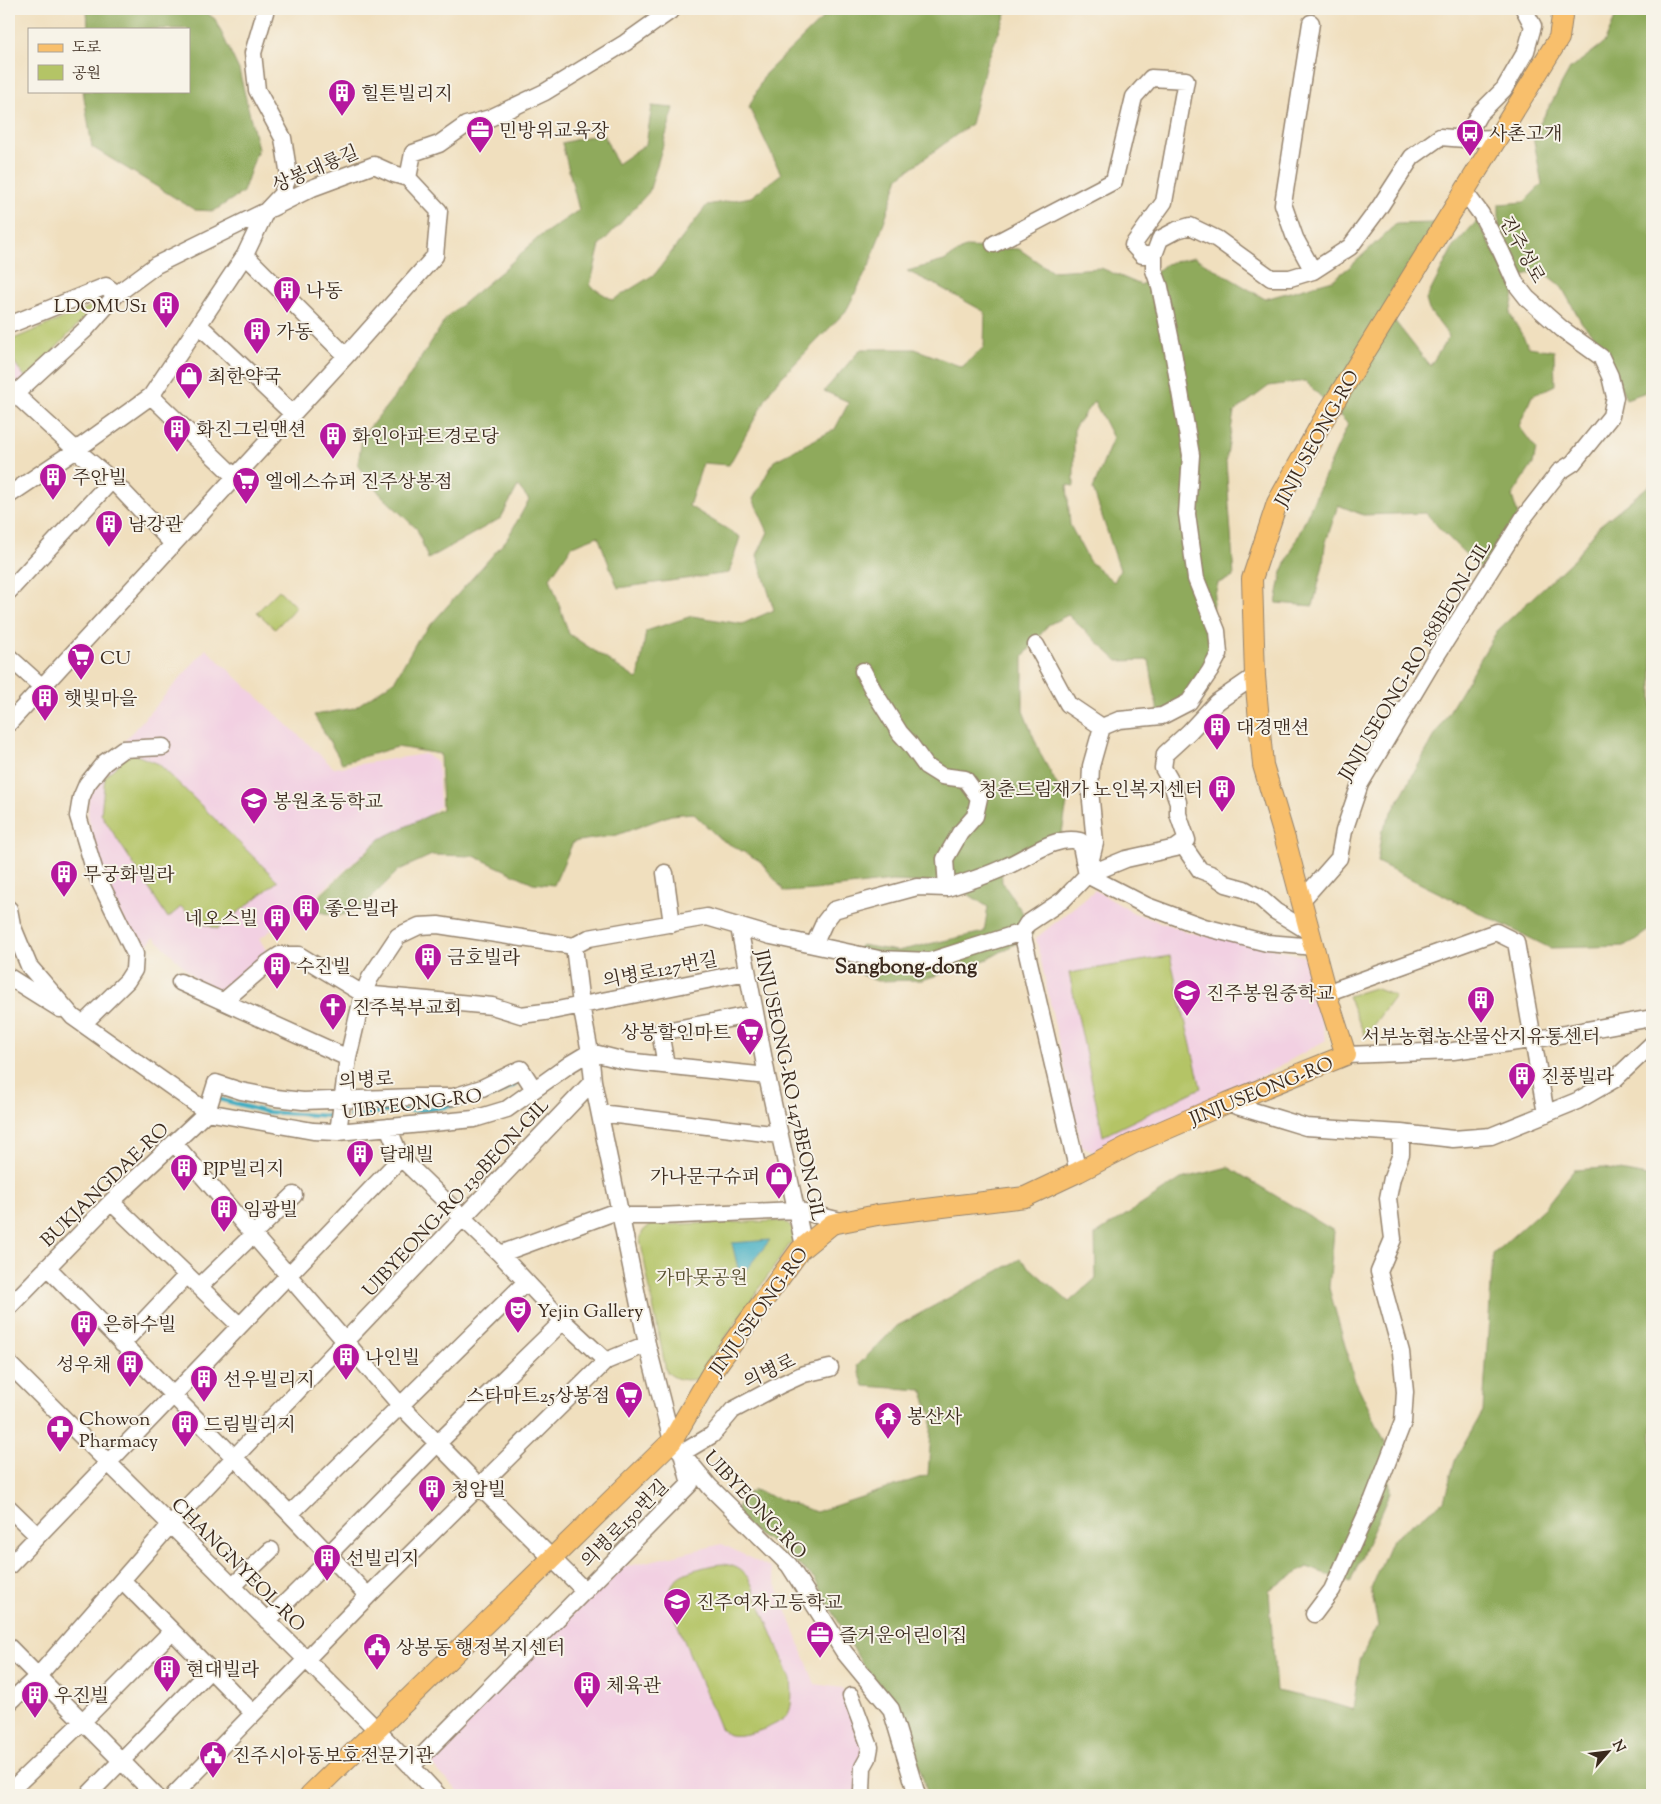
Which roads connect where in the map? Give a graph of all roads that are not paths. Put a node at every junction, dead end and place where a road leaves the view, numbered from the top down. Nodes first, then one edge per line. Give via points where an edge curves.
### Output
1 (266, 9) edge
2 (673, 9) edge
3 (1524, 9) edge
4 (1563, 9) edge
5 (1311, 23) dead end
6 (1498, 138) junction
7 (1465, 139) junction
8 (408, 178) junction
9 (1464, 192) junction
10 (266, 211) junction
11 (994, 244) dead end
12 (245, 255) junction
13 (1154, 255) junction
14 (1313, 271) junction
15 (117, 294) junction
16 (9, 325) edge
17 (198, 325) junction
18 (346, 356) junction
19 (1601, 357) joint
20 (12, 396) edge
21 (151, 396) junction
22 (293, 414) junction
23 (76, 450) junction
24 (235, 477) junction
25 (112, 480) junction
26 (9, 495) edge
27 (173, 544) junction
28 (9, 591) edge
29 (1036, 645) dead end
30 (9, 656) edge
31 (863, 671) dead end
32 (1255, 676) junction
33 (41, 686) junction
34 (9, 723) edge
35 (1102, 727) junction
36 (163, 747) dead end
37 (1182, 844) junction
38 (665, 873) dead end
39 (1087, 875) junction
40 (947, 888) junction
41 (1302, 900) junction
42 (9, 909) edge
43 (672, 924) junction
44 (739, 927) junction
45 (1022, 932) junction
46 (1313, 940) junction
47 (814, 945) junction
48 (574, 946) junction
49 (747, 972) junction
50 (9, 977) edge
51 (180, 982) dead end
52 (1326, 993) junction
53 (363, 994) junction
54 (224, 1001) junction
55 (581, 1005) junction
56 (755, 1014) junction
57 (1652, 1018) edge
58 (78, 1020) junction
59 (1532, 1040) junction
60 (1652, 1046) edge
61 (590, 1052) junction
62 (1346, 1055) junction
63 (348, 1058) junction
64 (666, 1065) junction
65 (767, 1076) junction
66 (593, 1081) junction
67 (534, 1090) junction
68 (342, 1100) junction
69 (1227, 1103) junction
70 (207, 1112) junction
71 (600, 1113) junction
72 (1546, 1114) junction
73 (388, 1127) junction
74 (338, 1132) junction
75 (1401, 1133) junction
76 (780, 1135) junction
77 (174, 1143) junction
78 (401, 1158) junction
79 (1078, 1172) junction
80 (294, 1194) dead end
81 (111, 1202) junction
82 (796, 1210) junction
83 (621, 1213) junction
84 (463, 1218) junction
85 (844, 1222) junction
86 (254, 1234) junction
87 (800, 1250) junction
88 (500, 1254) junction
89 (47, 1267) junction
90 (187, 1274) junction
91 (289, 1275) junction
92 (526, 1282) junction
93 (199, 1287) junction
94 (9, 1307) edge
95 (563, 1321) junction
96 (239, 1325) junction
97 (347, 1341) junction
98 (122, 1344) junction
99 (647, 1344) junction
100 (606, 1361) junction
101 (9, 1364) edge
102 (830, 1368) dead end
103 (172, 1396) junction
104 (401, 1406) junction
105 (437, 1444) junction
106 (677, 1447) junction
107 (234, 1458) junction
108 (109, 1463) junction
109 (480, 1487) junction
110 (9, 1508) edge
111 (290, 1514) junction
112 (171, 1524) junction
113 (38, 1536) junction
114 (271, 1550) dead end
115 (330, 1557) junction
116 (552, 1559) junction
117 (9, 1566) edge
118 (122, 1581) junction
119 (233, 1586) junction
120 (585, 1591) junction
121 (368, 1596) junction
122 (1314, 1614) dead end
123 (267, 1621) junction
124 (172, 1631) junction
125 (9, 1647) edge
126 (306, 1660) junction
127 (210, 1670) junction
128 (38, 1676) junction
129 (851, 1696) dead end
130 (9, 1703) edge
131 (253, 1713) junction
132 (82, 1722) junction
133 (377, 1730) junction
134 (122, 1762) junction
135 (411, 1767) junction
136 (9, 1792) edge
137 (435, 1794) edge
138 (88, 1795) edge
139 (155, 1795) edge
140 (174, 1795) edge
141 (310, 1795) edge
142 (864, 1795) edge
143 (917, 1795) edge

1 - 10 street via 253,53 257,90 283,138 289,176 281,195
2 - 8 street via 626,43 545,92 490,118 466,125 439,144 412,153
3 - 7 street via 1533,26 1526,51 1504,89 1479,114
4 - 6 main road, JINJUSEONG-RO via 1559,38
5 - 14 street via 1283,204 1294,238
6 - 7 street
6 - 9 main road, JINJUSEONG-RO
7 - 14 street via 1440,137 1412,157 1350,247
8 - 10 street, 상봉대룡길 via 374,165 312,188
8 - 18 street via 440,211 434,256
9 - 19 street, 진주성로 via 1481,214 1516,284 1527,298
9 - 32 main road, JINJUSEONG-RO via 1322,422 1277,503 1252,579
10 - 12 street
10 - 15 street, 상봉대룡길 via 156,265
11 - 13 street via 1114,181 1134,97 1151,78 1186,80 1164,202 1133,245 1142,254
12 - 17 street
12 - 18 street
13 - 14 street via 1160,239 1190,226 1217,239 1271,278 1290,278
13 - 35 street via 1154,270 1172,346 1190,455 1187,514 1196,579 1217,631 1219,654 1188,702 1162,716 1120,720
15 - 16 street via 106,286
15 - 20 street, 상봉대룡길 via 86,329
17 - 21 street
17 - 22 street
18 - 22 street
19 - 41 street, JINJUSEONG-RO 188BEON-GIL via 1615,396 1611,416 1573,463 1559,472 1524,517 1360,784 1344,831 1339,858
20 - 23 street
21 - 23 street
21 - 24 street
22 - 24 street
23 - 25 street
23 - 26 street
24 - 27 street
25 - 27 street
25 - 28 street
27 - 33 street
29 - 35 street via 1068,704
30 - 33 street
31 - 40 street via 900,733 926,766 942,776 965,779 979,798 975,816 960,833 945,859
32 - 37 street via 1217,702 1165,754 1163,768 1178,802 1178,814 1187,840
32 - 41 main road, JINJUSEONG-RO via 1263,765
33 - 34 street
35 - 39 street via 1091,766 1095,843
36 - 58 street via 123,749 104,763 87,784 81,798 78,816 95,872 135,954 134,970 127,982
37 - 39 street via 1126,859
37 - 46 street via 1200,870 1251,893
38 - 43 street
39 - 40 street via 1080,841 1070,839 1052,844 976,880
39 - 45 street via 1062,900 1027,924
39 - 46 street via 1147,906 1204,927 1267,944
40 - 47 street via 918,888 834,910
41 - 46 main road, JINJUSEONG-RO
42 - 58 street, UIBYEONG-RO via 29,966
43 - 44 street, JINJUSEONG-RO 147BEON-GIL via 707,917
43 - 48 street, JINJUSEONG-RO 147BEON-GIL via 589,938
44 - 47 street, JINJUSEONG-RO 147BEON-GIL
44 - 49 street, JINJUSEONG-RO 147BEON-GIL
45 - 47 street, JINJUSEONG-RO 147BEON-GIL via 930,961 879,959
45 - 79 street
46 - 52 main road, JINJUSEONG-RO
48 - 53 street via 438,925 418,926 398,936
48 - 55 street
49 - 55 street, 의병로127번길
49 - 56 street, JINJUSEONG-RO 147BEON-GIL
50 - 58 street
51 - 54 street
52 - 59 street via 1496,932 1516,942
52 - 62 main road, JINJUSEONG-RO
53 - 54 street via 298,954 280,955
53 - 55 street, 의병로127번길 via 492,1006 521,1015
53 - 63 street
54 - 63 street
55 - 61 street
56 - 64 street via 660,1032
56 - 65 street, JINJUSEONG-RO 147BEON-GIL
57 - 59 street
58 - 70 street, UIBYEONG-RO
59 - 62 street via 1453,1051
59 - 72 street
60 - 72 street via 1615,1080
61 - 64 street via 625,1061
61 - 66 street, UIBYEONG-RO
61 - 67 street, UIBYEONG-RO
62 - 69 main road, JINJUSEONG-RO
63 - 68 street
64 - 65 street
65 - 76 street, JINJUSEONG-RO 147BEON-GIL
66 - 71 street, UIBYEONG-RO
66 - 84 street, UIBYEONG-RO 130BEON-GIL
67 - 68 street, 의병로 via 521,1069 482,1088 453,1097
67 - 73 street, UIBYEONG-RO via 507,1109 474,1119
68 - 70 street, 의병로 via 276,1098 216,1083
68 - 74 street
69 - 75 street via 1306,1127
69 - 79 main road, JINJUSEONG-RO via 1132,1144
70 - 74 street, UIBYEONG-RO via 313,1131
70 - 77 street, BUKJANGDAE-RO
71 - 76 street
71 - 83 street, UIBYEONG-RO
72 - 75 street via 1490,1136 1453,1139
73 - 74 street, UIBYEONG-RO
73 - 78 street
75 - 122 street via 1401,1154 1388,1198 1393,1239 1379,1272 1401,1352 1405,1392 1402,1422 1373,1499 1336,1582
76 - 82 street, JINJUSEONG-RO 147BEON-GIL
77 - 81 street, BUKJANGDAE-RO
77 - 86 street
78 - 84 street
78 - 91 street
79 - 85 main road, JINJUSEONG-RO via 1025,1197
80 - 86 street
81 - 89 street, BUKJANGDAE-RO
81 - 90 street
82 - 83 street via 658,1216
82 - 85 street
82 - 87 street, JINJUSEONG-RO 147BEON-GIL via 804,1246
83 - 88 street
83 - 99 street, UIBYEONG-RO
84 - 88 street
84 - 97 street, UIBYEONG-RO 130BEON-GIL
85 - 87 main road, JINJUSEONG-RO via 832,1224
86 - 91 street
86 - 93 street
87 - 106 main road, JINJUSEONG-RO via 714,1368
88 - 92 street
89 - 94 street, BUKJANGDAE-RO
89 - 98 street
90 - 93 street
90 - 98 street
91 - 96 street
91 - 97 street
92 - 95 street
92 - 104 street
93 - 96 street
95 - 100 street
95 - 105 street
96 - 103 street
97 - 104 street
97 - 107 street, UIBYEONG-RO 130BEON-GIL
98 - 103 street
99 - 100 street
99 - 106 street, UIBYEONG-RO
100 - 109 street
101 - 108 street, CHANGNYEOL-RO
102 - 106 street, 의병로 via 804,1374 780,1385 733,1410 712,1435
103 - 107 street
103 - 108 street
104 - 105 street
104 - 111 street
105 - 109 street
105 - 115 street
106 - 116 main road, JINJUSEONG-RO
106 - 120 street, 의병로150번길 via 690,1484
106 - 143 street, UIBYEONG-RO via 710,1487 789,1565 844,1652 891,1709
107 - 111 street
107 - 112 street, UIBYEONG-RO 130BEON-GIL
108 - 112 street, CHANGNYEOL-RO
108 - 113 street
109 - 116 street
109 - 121 street
110 - 113 street
111 - 115 street
112 - 118 street, UIBYEONG-RO 130BEON-GIL
112 - 119 street, CHANGNYEOL-RO
113 - 117 street
114 - 119 street
115 - 121 street
115 - 123 street
116 - 120 street
116 - 133 main road, JINJUSEONG-RO
118 - 124 street
118 - 128 street, UIBYEONG-RO 130BEON-GIL
119 - 123 street, CHANGNYEOL-RO
120 - 135 street
121 - 126 street
123 - 126 street, CHANGNYEOL-RO
124 - 127 street
124 - 132 street
125 - 128 street
126 - 131 street
126 - 133 street, CHANGNYEOL-RO
127 - 131 street
127 - 134 street
128 - 130 street, UIBYEONG-RO 130BEON-GIL
128 - 132 street
129 - 142 street via 870,1747 863,1768
131 - 140 street
132 - 134 street
132 - 136 street
133 - 135 street, CHANGNYEOL-RO
133 - 141 main road, JINJUSEONG-RO
134 - 138 street
134 - 139 street
135 - 137 street, CHANGNYEOL-RO

